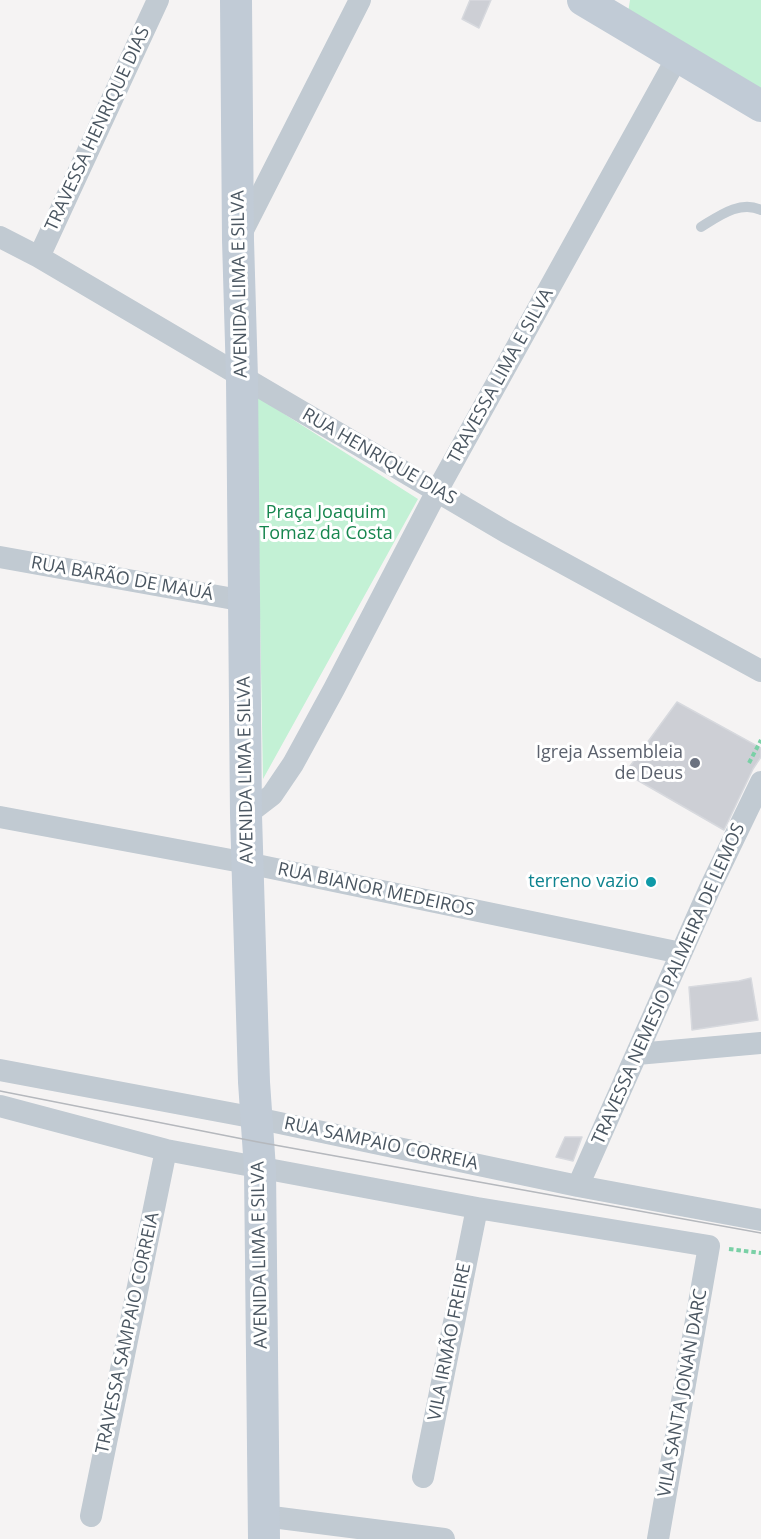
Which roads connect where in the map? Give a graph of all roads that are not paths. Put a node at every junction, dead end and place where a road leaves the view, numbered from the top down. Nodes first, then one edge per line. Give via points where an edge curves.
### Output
1 (158, 0) edge
2 (236, 0) edge
3 (360, 0) edge
4 (583, 0) edge
5 (678, 56) junction
6 (761, 106) edge
7 (761, 210) edge
8 (701, 227) dead end
9 (0, 237) edge
10 (238, 240) junction
11 (39, 257) junction
12 (242, 378) junction
13 (437, 491) junction
14 (0, 557) edge
15 (245, 601) junction
16 (761, 671) edge
17 (761, 783) edge
18 (246, 816) junction
19 (0, 817) edge
20 (247, 863) junction
21 (681, 953) junction
22 (761, 1043) edge
23 (637, 1054) junction
24 (0, 1070) edge
25 (0, 1106) edge
26 (256, 1118) junction
27 (166, 1150) junction
28 (260, 1169) junction
29 (578, 1186) junction
30 (477, 1208) junction
31 (761, 1220) edge
32 (423, 1477) dead end
33 (91, 1516) dead end
34 (264, 1528) edge
35 (444, 1539) edge
36 (658, 1539) edge

1 - 11 street, TRAVESSA HENRIQUE DIAS
2 - 10 main road, AVENIDA LIMA E SILVA
3 - 10 street
4 - 5 main road
5 - 6 main road
5 - 13 street, TRAVESSA LIMA E SILVA
7 - 8 lane via 734,209
9 - 11 street, RUA HENRIQUE DIAS
10 - 12 main road, AVENIDA LIMA E SILVA
11 - 12 street, RUA HENRIQUE DIAS
12 - 13 street, RUA HENRIQUE DIAS
12 - 15 main road, AVENIDA LIMA E SILVA
13 - 16 street, RUA HENRIQUE DIAS
13 - 18 street, TRAVESSA LIMA E SILVA via 293,764 272,795
14 - 15 street, RUA BARÃO DE MAUÁ
15 - 18 main road, AVENIDA LIMA E SILVA
17 - 21 street, TRAVESSA NEMESIO PALMEIRA DE LEMOS
18 - 20 main road, AVENIDA LIMA E SILVA
19 - 20 street, RUA BIANOR MEDEIROS
20 - 21 street, RUA BIANOR MEDEIROS
20 - 26 main road, AVENIDA LIMA E SILVA
21 - 23 street, TRAVESSA NEMESIO PALMEIRA DE LEMOS
22 - 23 street
23 - 29 street, TRAVESSA NEMESIO PALMEIRA DE LEMOS
24 - 26 street, RUA SAMPAIO CORREIA
25 - 27 street
26 - 28 main road, AVENIDA LIMA E SILVA
26 - 29 street, RUA SAMPAIO CORREIA
27 - 28 street
27 - 33 street, TRAVESSA SAMPAIO CORREIA
28 - 30 street
28 - 34 main road, AVENIDA LIMA E SILVA
29 - 31 street, RUA SAMPAIO CORREIA
30 - 32 street, VILA IRMÃO FREIRE
30 - 36 street, VILA SANTA JONAN DARC via 709,1246
34 - 35 street

